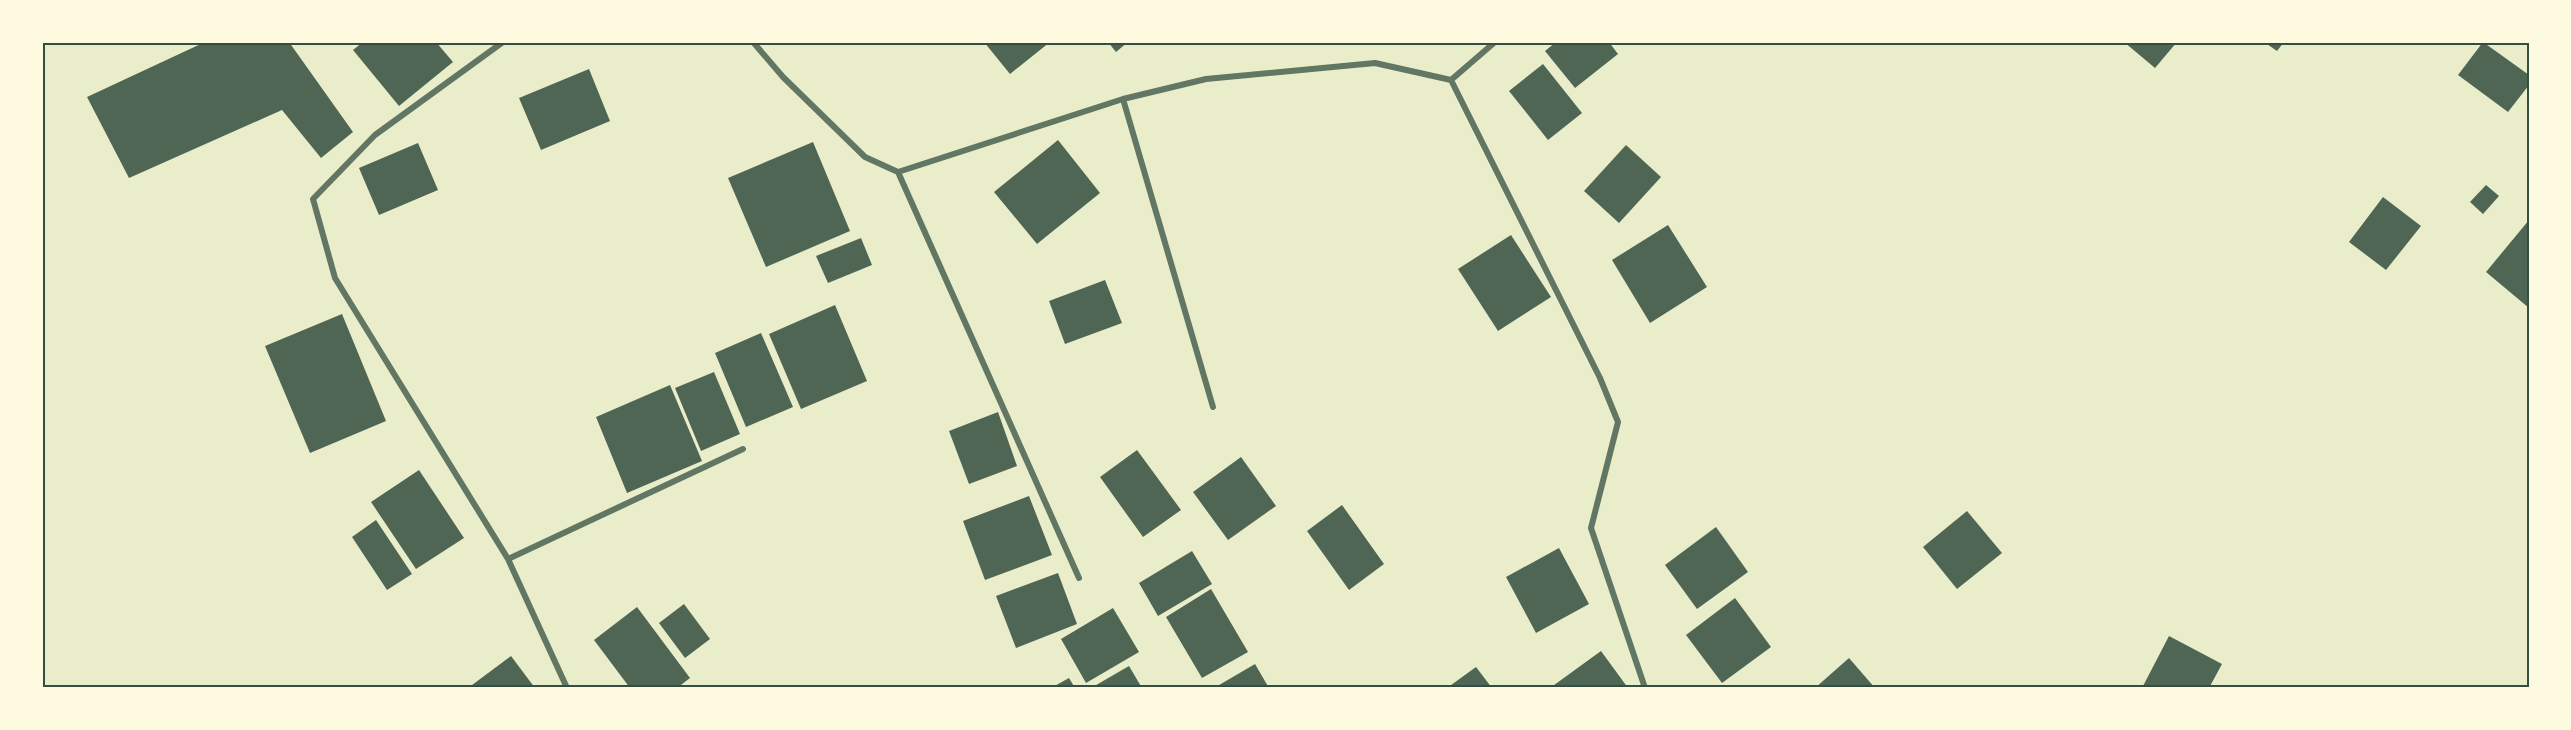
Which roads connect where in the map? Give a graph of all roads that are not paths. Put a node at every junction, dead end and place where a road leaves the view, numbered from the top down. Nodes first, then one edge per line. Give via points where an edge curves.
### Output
1 (503, 42) edge
2 (753, 42) edge
3 (1495, 42) edge
4 (1451, 80) junction
5 (1124, 99) junction
6 (898, 172) junction
7 (1213, 406) dead end
8 (743, 449) dead end
9 (508, 559) junction
10 (1079, 578) dead end
11 (567, 688) edge
12 (1645, 688) edge

1 - 9 street via 375,135 313,199 335,278
2 - 6 street via 865,157
3 - 4 street
4 - 5 street via 1374,63 1206,79
4 - 12 street via 1600,378 1618,422 1591,528
5 - 6 street
5 - 7 street
6 - 10 street
8 - 9 street
9 - 11 street

